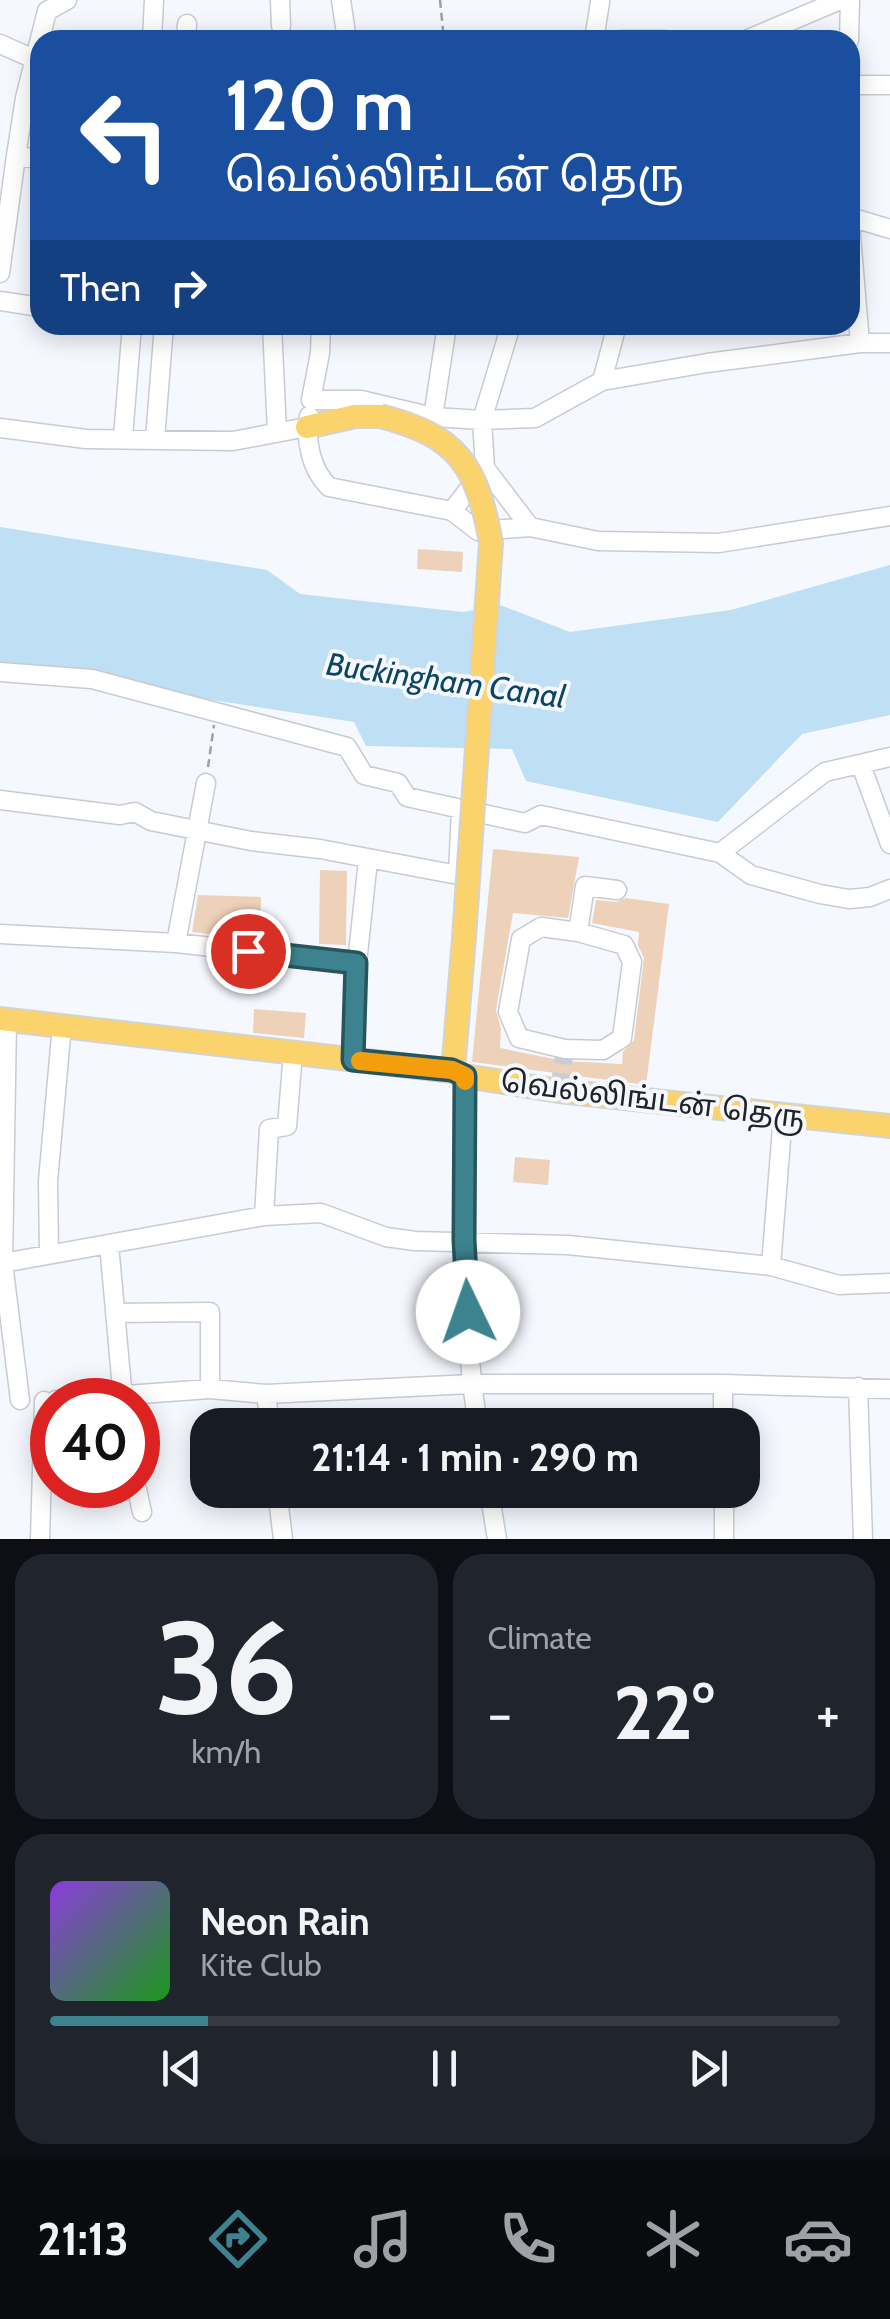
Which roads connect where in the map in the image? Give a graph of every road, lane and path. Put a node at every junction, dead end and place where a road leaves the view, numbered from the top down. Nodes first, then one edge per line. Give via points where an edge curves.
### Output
1 (67, 0) edge
2 (154, 0) edge
3 (280, 0) edge
4 (341, 0) edge
5 (440, 0) edge
6 (840, 0) edge
7 (850, 0) edge
8 (600, 2) edge
9 (801, 16) junction
10 (281, 26) dead end
11 (41, 30) edge
12 (152, 30) edge
13 (345, 30) edge
14 (443, 30) edge
15 (596, 30) edge
16 (769, 30) edge
17 (800, 30) edge
18 (849, 30) edge
19 (0, 44) edge
20 (30, 57) edge
21 (30, 81) edge
22 (890, 85) edge
23 (860, 89) edge
24 (16, 156) junction
25 (30, 158) edge
26 (860, 222) edge
27 (890, 229) edge
28 (0, 273) edge
29 (0, 301) edge
30 (30, 306) edge
31 (131, 335) edge
32 (163, 335) edge
33 (273, 335) edge
34 (321, 335) edge
35 (445, 335) edge
36 (509, 335) edge
37 (614, 335) edge
38 (859, 335) edge
39 (860, 343) junction
40 (890, 343) edge
41 (602, 380) junction
42 (311, 400) junction
43 (433, 417) junction
44 (482, 420) junction
45 (307, 427) junction
46 (0, 428) edge
47 (278, 432) junction
48 (122, 437) junction
49 (155, 439) junction
50 (485, 468) junction
51 (452, 511) junction
52 (890, 516) edge
53 (530, 527) junction
54 (0, 672) edge
55 (216, 712) junction
56 (890, 756) edge
57 (861, 764) junction
58 (206, 783) joint
59 (0, 800) edge
60 (461, 809) junction
61 (199, 830) junction
62 (890, 844) edge
63 (720, 853) junction
64 (368, 860) junction
65 (890, 889) edge
66 (617, 890) dead end
67 (578, 932) junction
68 (0, 934) edge
69 (176, 943) junction
70 (356, 963) junction
71 (3, 1020) edge
72 (62, 1025) junction
73 (293, 1053) junction
74 (353, 1060) junction
75 (459, 1073) junction
76 (783, 1114) junction
77 (890, 1126) edge
78 (264, 1216) junction
79 (464, 1240) junction
80 (110, 1244) junction
81 (49, 1254) junction
82 (3, 1263) junction
83 (771, 1266) junction
84 (890, 1283) edge
85 (4, 1309) edge
86 (116, 1312) junction
87 (122, 1378) edge
88 (471, 1384) junction
89 (723, 1384) junction
90 (858, 1387) junction
91 (210, 1389) junction
92 (890, 1389) edge
93 (160, 1393) edge
94 (266, 1394) junction
95 (20, 1400) junction
96 (30, 1400) edge
97 (0, 1402) edge
98 (268, 1408) edge
99 (475, 1408) edge
100 (723, 1408) edge
101 (42, 1508) edge
102 (141, 1508) edge
103 (280, 1508) edge
104 (492, 1508) edge
105 (724, 1508) edge
106 (142, 1512) dead end
107 (40, 1539) edge
108 (283, 1539) edge
109 (497, 1539) edge
110 (724, 1539) edge
111 (862, 1539) edge

1 - 11 street via 46,11
2 - 12 street
3 - 10 street
4 - 13 street
5 - 14 path
6 - 9 street
7 - 18 street
8 - 15 street
9 - 16 street
9 - 17 street
19 - 20 street
21 - 24 street
22 - 23 street
24 - 25 street
24 - 28 street
26 - 27 street
29 - 30 street
31 - 48 street
32 - 49 street
33 - 47 street
34 - 42 street
35 - 43 street
36 - 44 street
37 - 41 street
38 - 39 street
39 - 40 street
39 - 41 street
41 - 44 street via 535,418
42 - 43 street via 361,400
42 - 45 street
43 - 44 street
44 - 50 street
45 - 47 street
45 - 51 street via 318,477 328,487
45 - 75 main road, bridge via 380,416 427,431 461,458 484,504 492,543
46 - 48 street
47 - 49 street via 233,442
48 - 49 street
50 - 51 street
50 - 53 street
51 - 53 street via 478,531
52 - 53 street via 719,543 598,541
54 - 55 street via 92,679
55 - 58 path
55 - 60 street via 347,748 364,774 398,783 407,798
56 - 57 street
57 - 62 street
57 - 63 street via 825,772
58 - 61 street
59 - 61 street via 135,812
60 - 63 street via 525,823 541,815
60 - 64 street via 458,876
61 - 64 street
61 - 69 street
63 - 65 street via 751,875 820,894 870,898
64 - 70 street
66 - 67 street via 585,886
67 - 67 street via 541,927 521,940 508,1012 519,1038 602,1050 622,1038 632,962 624,945
68 - 69 street
69 - 70 street
70 - 74 street
71 - 72 main road, வெல்லிங்டன் தெரு
71 - 82 street
72 - 73 main road, வெல்லிங்டன் தெரு
72 - 81 street via 52,1100
73 - 74 main road, வெல்லிங்டன் தெரு
73 - 78 street via 287,1126 269,1129
74 - 75 main road, வெல்லிங்டன் தெரு
75 - 76 main road, வெல்லிங்டன் தெரு via 559,1091
75 - 79 street
76 - 77 main road, வெல்லிங்டன் தெரு
76 - 83 street
78 - 79 street via 320,1214 386,1237
78 - 80 street
79 - 83 street
79 - 88 street
80 - 81 street
80 - 86 street
81 - 82 street
82 - 85 street
83 - 84 street via 839,1285
85 - 95 street
86 - 87 street
86 - 91 street via 210,1312
88 - 89 street
88 - 94 street
88 - 99 street
89 - 90 street
89 - 100 street
90 - 92 street
90 - 111 street
91 - 93 street
91 - 94 street
94 - 98 street
95 - 96 street
95 - 97 street
101 - 107 street
102 - 106 street
103 - 108 street
104 - 109 street
105 - 110 street

